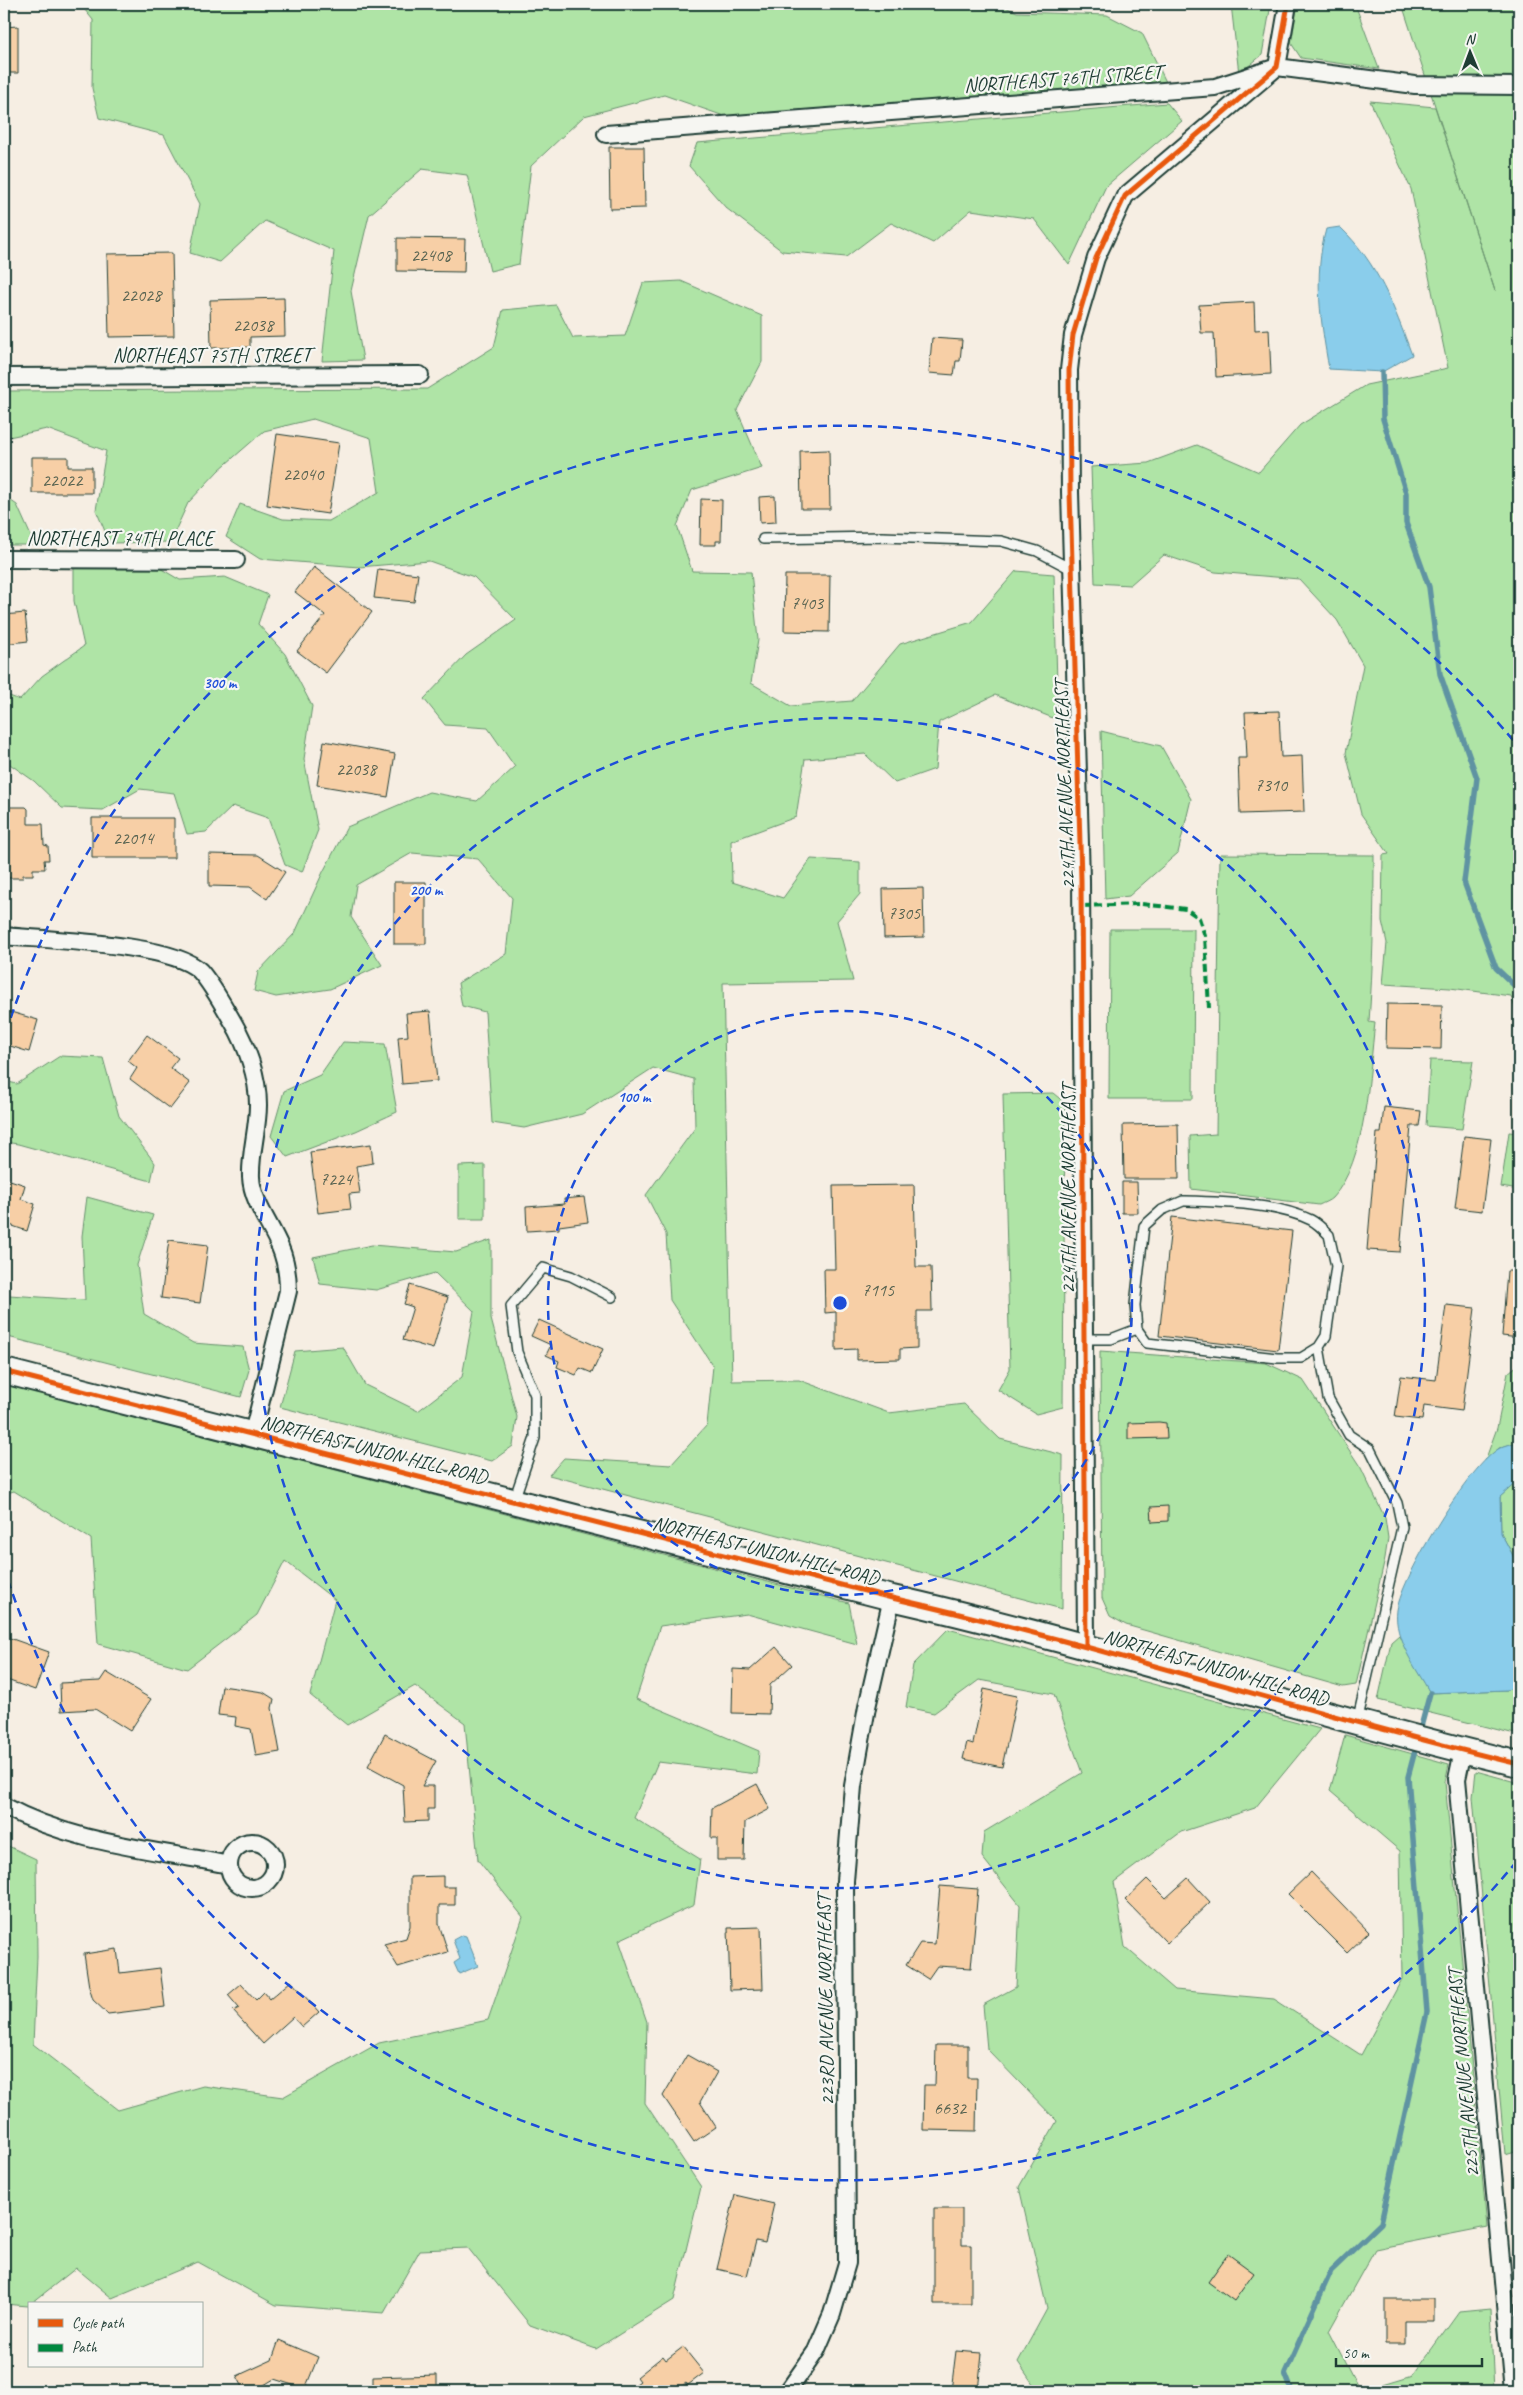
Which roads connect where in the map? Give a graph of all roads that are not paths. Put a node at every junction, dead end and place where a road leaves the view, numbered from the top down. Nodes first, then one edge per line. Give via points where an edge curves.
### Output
1 (1288, 4) edge
2 (1277, 67) junction
3 (1519, 86) edge
4 (606, 134) dead end
5 (420, 375) dead end
6 (4, 376) edge
7 (763, 539) dead end
8 (4, 559) edge
9 (236, 560) dead end
10 (1073, 570) junction
11 (4, 936) edge
12 (612, 1297) dead end
13 (1137, 1328) junction
14 (1084, 1339) junction
15 (1319, 1347) junction
16 (4, 1371) edge
17 (253, 1433) junction
18 (514, 1501) junction
19 (892, 1598) junction
20 (1086, 1646) junction
21 (1357, 1722) junction
22 (1463, 1751) junction
23 (1519, 1764) edge
24 (4, 1806) edge
25 (229, 1865) dead end
26 (788, 2391) edge
27 (1513, 2391) edge

1 - 2 street
2 - 3 street, NORTHEAST 76TH STREET via 1414,85
2 - 4 street, NORTHEAST 76TH STREET via 1215,87
2 - 10 street, 224TH AVENUE NORTHEAST via 1125,196 1096,258 1073,335 1069,370
5 - 6 street, NORTHEAST 75TH STREET
7 - 10 lane via 882,537 1000,541 1037,551
8 - 9 street, NORTHEAST 74TH PLACE
10 - 14 street, 224TH AVENUE NORTHEAST via 1082,879
11 - 17 street via 137,948 178,958 199,970 237,1029 255,1075 258,1105 251,1178 257,1199 280,1247 287,1271 288,1291
12 - 18 lane via 570,1276 543,1268 511,1306 517,1352 535,1395 535,1438
13 - 14 lane via 1111,1339
13 - 15 lane via 1147,1343 1277,1358 1301,1358
13 - 15 lane via 1135,1305 1144,1226 1162,1210 1183,1201 1209,1202 1279,1210 1312,1220 1329,1234 1336,1266 1326,1336
14 - 20 street, 224TH AVENUE NORTHEAST
15 - 21 lane via 1328,1398 1349,1435 1370,1449 1397,1503 1402,1527
16 - 17 street, NORTHEAST UNION HILL ROAD
17 - 18 street, NORTHEAST UNION HILL ROAD
18 - 19 street, NORTHEAST UNION HILL ROAD
19 - 20 street, NORTHEAST UNION HILL ROAD
19 - 26 street, 223RD AVENUE NORTHEAST via 853,1786 845,1881 847,2262 832,2314 816,2351
20 - 21 street, NORTHEAST UNION HILL ROAD
21 - 22 street, NORTHEAST UNION HILL ROAD
22 - 23 street, NORTHEAST UNION HILL ROAD
22 - 27 street, 225TH AVENUE NORTHEAST via 1458,1779
24 - 25 street via 26,1818 76,1835 140,1851

